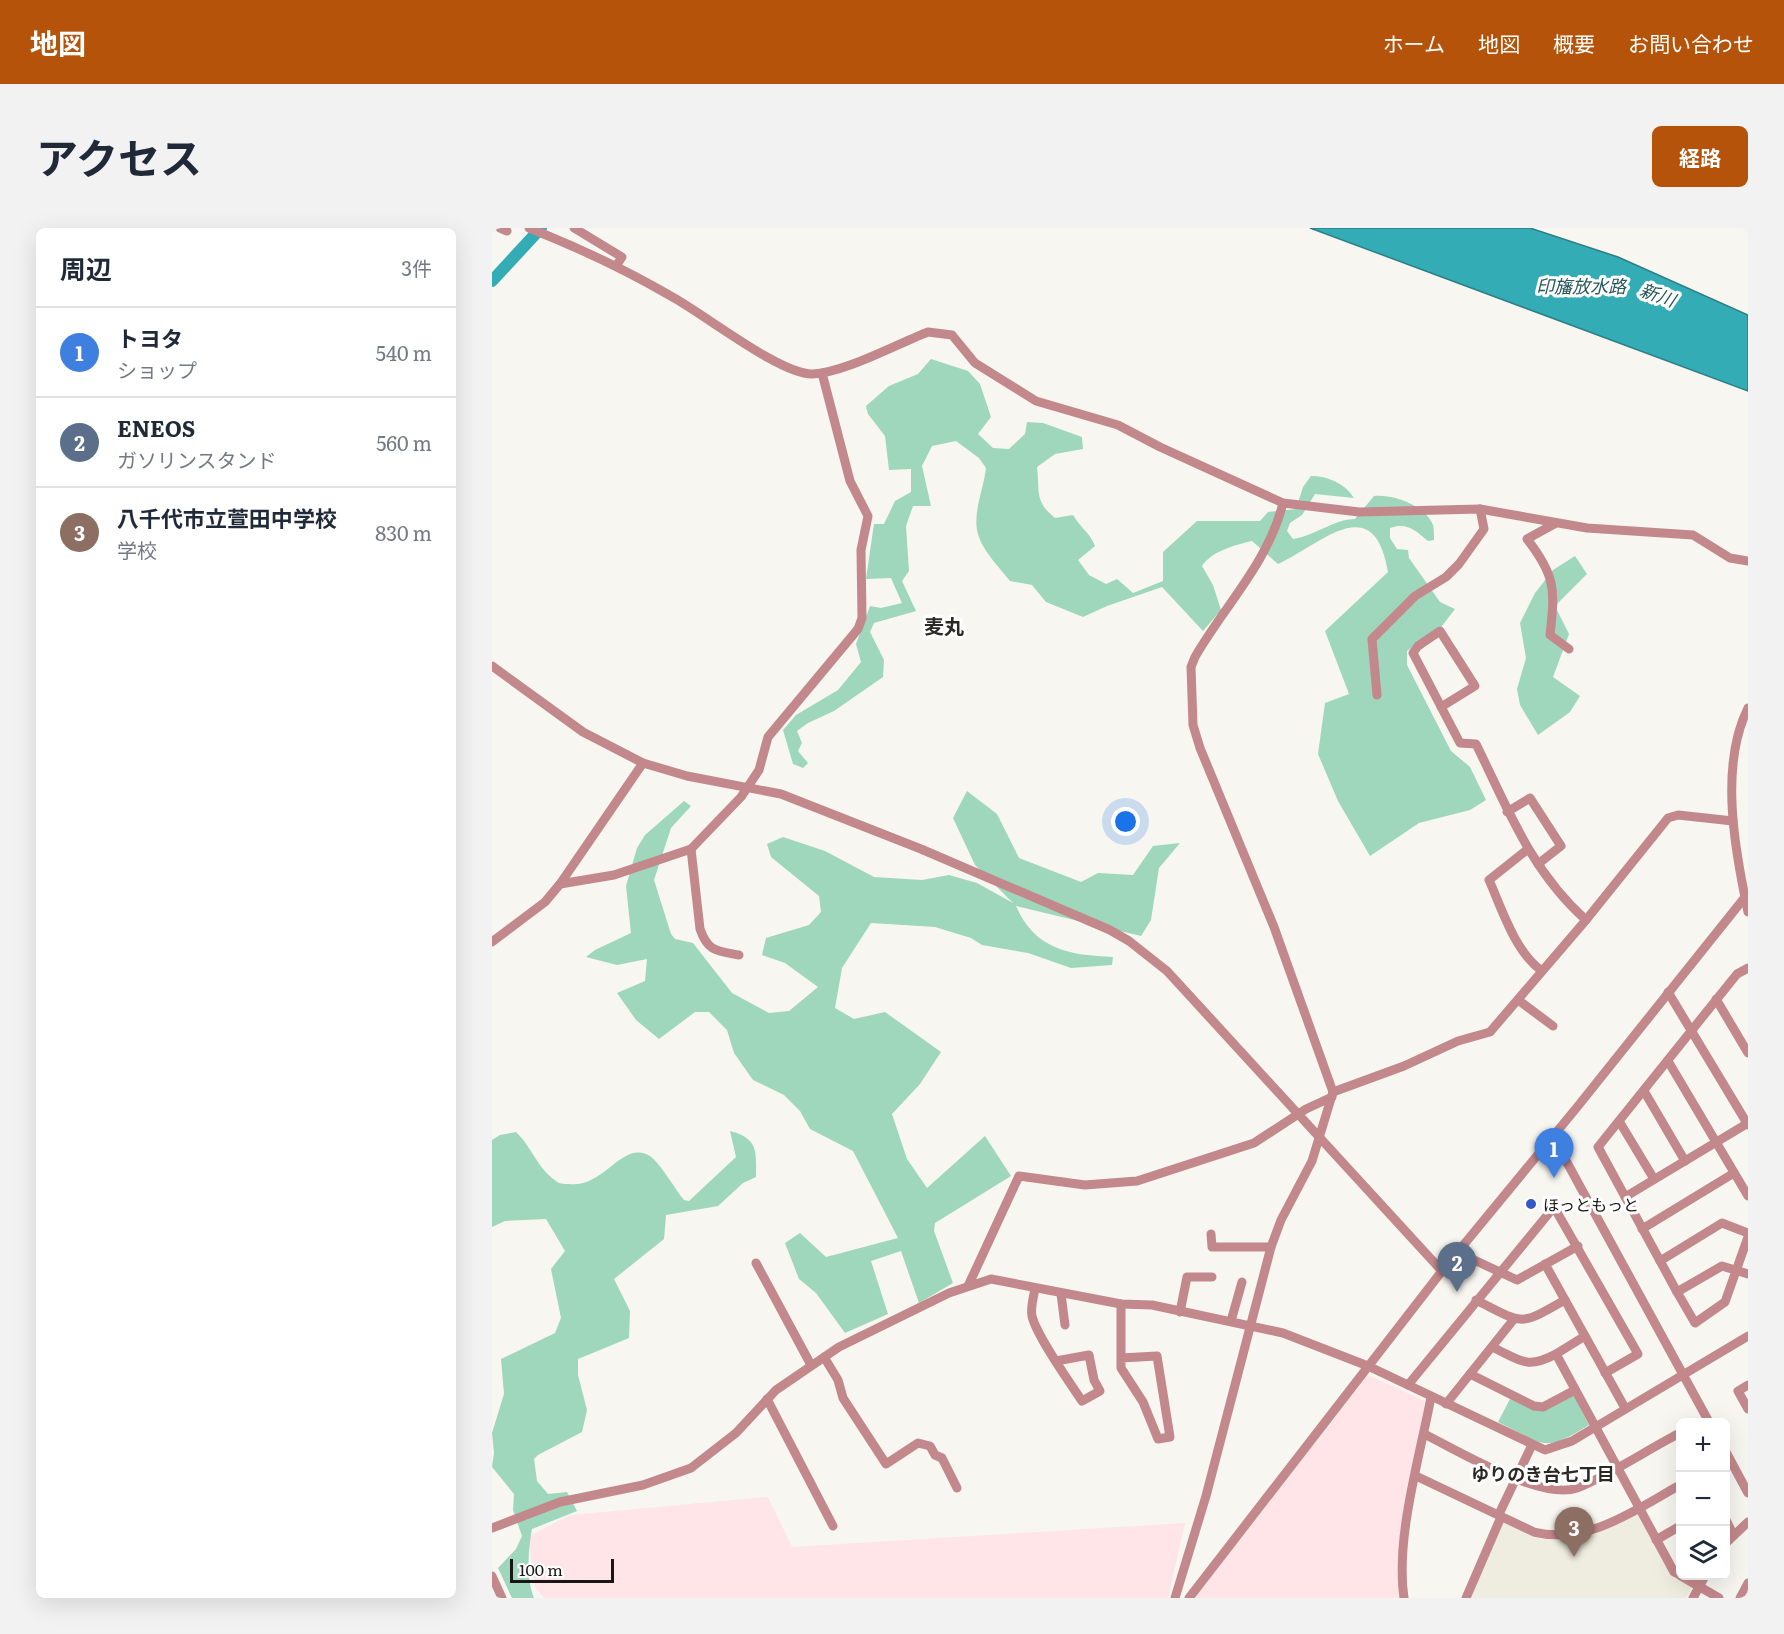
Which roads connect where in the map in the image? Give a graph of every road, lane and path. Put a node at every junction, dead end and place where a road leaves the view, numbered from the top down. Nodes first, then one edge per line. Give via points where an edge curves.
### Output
1 (529, 228) edge
2 (574, 228) edge
3 (616, 266) junction
4 (822, 373) junction
5 (1283, 503) junction
6 (1480, 509) junction
7 (1556, 523) junction
8 (1748, 561) edge
9 (1569, 650) dead end
10 (492, 666) edge
11 (1377, 695) dead end
12 (1441, 707) junction
13 (1748, 708) edge
14 (643, 763) junction
15 (748, 787) junction
16 (1507, 812) junction
17 (1733, 821) junction
18 (691, 849) junction
19 (1528, 849) junction
20 (1538, 864) junction
21 (560, 884) junction
22 (1745, 897) junction
23 (1748, 912) edge
24 (1586, 920) junction
25 (492, 942) edge
26 (739, 955) dead end
27 (1748, 968) edge
28 (1542, 971) junction
29 (1668, 992) junction
30 (1518, 999) junction
31 (1716, 999) junction
32 (1553, 1026) dead end
33 (1691, 1031) junction
34 (1748, 1053) edge
35 (1668, 1061) junction
36 (1644, 1091) junction
37 (1333, 1094) junction
38 (1298, 1116) junction
39 (1619, 1121) junction
40 (1748, 1124) edge
41 (1553, 1137) junction
42 (1318, 1138) junction
43 (1716, 1143) junction
44 (1685, 1161) junction
45 (1734, 1173) junction
46 (1654, 1179) junction
47 (1748, 1196) edge
48 (1625, 1197) junction
49 (1642, 1229) junction
50 (1210, 1234) dead end
51 (1748, 1235) edge
52 (1578, 1246) junction
53 (1271, 1247) junction
54 (1457, 1252) junction
55 (1660, 1261) junction
56 (756, 1263) dead end
57 (1545, 1264) junction
58 (1442, 1270) junction
59 (1736, 1270) junction
60 (1498, 1272) junction
61 (1748, 1274) edge
62 (1212, 1277) dead end
63 (1242, 1282) dead end
64 (969, 1284) junction
65 (1035, 1288) junction
66 (1677, 1292) junction
67 (1061, 1294) junction
68 (1476, 1300) junction
69 (1565, 1300) junction
70 (1121, 1305) junction
71 (1180, 1312) junction
72 (1514, 1319) junction
73 (1231, 1321) junction
74 (1065, 1324) dead end
75 (1250, 1326) junction
76 (1585, 1336) junction
77 (1748, 1336) edge
78 (1492, 1347) junction
79 (1556, 1354) junction
80 (824, 1357) junction
81 (1121, 1358) junction
82 (1056, 1360) junction
83 (811, 1365) junction
84 (1368, 1366) junction
85 (1605, 1373) junction
86 (1470, 1374) junction
87 (1683, 1374) junction
88 (1408, 1385) junction
89 (1748, 1386) edge
90 (1575, 1390) junction
91 (1431, 1397) junction
92 (767, 1398) junction
93 (1446, 1404) junction
94 (1625, 1408) junction
95 (1748, 1409) edge
96 (1708, 1418) edge
97 (1595, 1427) junction
98 (1424, 1434) junction
99 (1676, 1435) edge
100 (1532, 1445) junction
101 (1730, 1461) edge
102 (1616, 1466) junction
103 (1416, 1476) junction
104 (1516, 1479) junction
105 (1676, 1487) edge
106 (957, 1488) dead end
107 (1748, 1493) edge
108 (1639, 1508) junction
109 (1500, 1516) junction
110 (1748, 1522) edge
111 (833, 1526) dead end
112 (1728, 1526) edge
113 (492, 1528) edge
114 (1676, 1528) edge
115 (1733, 1534) junction
116 (1730, 1537) edge
117 (1656, 1540) junction
118 (1676, 1573) edge
119 (492, 1576) edge
120 (1690, 1580) edge
121 (1702, 1580) edge
122 (1748, 1583) edge
123 (1700, 1585) junction
124 (501, 1598) edge
125 (1175, 1598) edge
126 (1189, 1598) edge
127 (1404, 1598) edge
128 (1466, 1598) edge
129 (1693, 1598) edge
130 (1719, 1598) edge
131 (1740, 1598) edge

1 - 3 street
2 - 3 street via 622,257
3 - 4 street via 694,309 785,368
4 - 5 street via 928,332 952,335 975,363 1036,401 1118,425
4 - 15 street via 850,481 868,516 861,550 862,618 836,657 768,736 759,770
5 - 6 street via 1359,512
5 - 37 street via 1271,540 1249,579 1195,657 1191,667 1193,725 1207,768 1274,927
6 - 7 street
6 - 11 street via 1484,529 1459,564 1415,596 1372,639
7 - 8 street via 1693,535 1730,558
7 - 9 street via 1527,539 1544,561 1554,592 1550,635
10 - 14 street via 583,732
12 - 12 street via 1413,653 1440,631 1475,686
12 - 16 street via 1460,743 1476,744
13 - 17 street via 1741,725 1733,775
14 - 15 street
14 - 21 street
15 - 18 street
15 - 38 street via 781,794 900,841 1129,940 1167,971
16 - 19 street
16 - 20 street via 1530,798 1561,846
17 - 22 street
17 - 24 street via 1678,815 1668,818
18 - 21 street via 614,875
18 - 26 street via 704,941 718,951
19 - 20 street
19 - 28 street via 1489,880 1517,940 1533,965
20 - 24 street via 1562,899
21 - 25 street via 545,902
22 - 23 street
22 - 29 street
24 - 28 street
27 - 31 street via 1737,974
28 - 30 street
29 - 33 street
29 - 41 street
30 - 32 street
30 - 37 street via 1490,1032 1458,1041
31 - 33 street
31 - 34 street
33 - 35 street
33 - 40 street
35 - 36 street
35 - 43 street
36 - 39 street
36 - 44 street
37 - 38 street
37 - 42 street
38 - 42 street
38 - 64 street via 1254,1143 1137,1181 1085,1185 1019,1176
39 - 46 street
39 - 48 street via 1598,1148
40 - 43 street
41 - 54 street
41 - 87 street
42 - 53 street via 1312,1161
42 - 58 street
43 - 44 street
43 - 45 street
44 - 46 street
45 - 47 street
45 - 49 street
46 - 48 street
48 - 49 street
49 - 55 street
50 - 53 street via 1212,1247
51 - 55 street via 1722,1223
51 - 59 street
52 - 57 street
52 - 60 street via 1554,1207
52 - 85 street via 1638,1354
53 - 75 street
54 - 58 street
54 - 60 street
55 - 66 street
56 - 83 street
57 - 60 street via 1517,1280
57 - 69 street
58 - 84 street
59 - 61 street
59 - 66 street via 1722,1266
59 - 66 street via 1723,1305 1695,1323
60 - 68 street
62 - 71 street via 1186,1277
63 - 73 street
64 - 65 street via 991,1279
64 - 80 street via 863,1333
65 - 67 street
65 - 82 street via 1032,1315
67 - 70 street
67 - 74 street
68 - 72 street
68 - 88 street
69 - 72 street via 1530,1320
69 - 76 street
70 - 71 street via 1152,1305
70 - 81 street
71 - 73 street
72 - 78 street
73 - 75 street
75 - 84 street via 1318,1345
75 - 125 street
76 - 79 street
76 - 85 street
77 - 87 street
78 - 79 street via 1528,1364
78 - 86 street
79 - 90 street
80 - 83 street
80 - 106 street via 838,1380 843,1398 886,1464 918,1443 930,1446 942,1458
81 - 81 street via 1121,1368 1143,1402 1158,1439 1170,1437 1157,1356
82 - 82 street via 1082,1401 1100,1391 1089,1355
83 - 92 street
84 - 88 street
84 - 126 street
85 - 94 street
86 - 90 street via 1534,1406 1543,1407
86 - 93 street
87 - 94 street
87 - 96 street
88 - 91 street
89 - 95 street via 1738,1391
90 - 97 street
91 - 93 street
91 - 98 street
92 - 111 street
92 - 113 street via 731,1437 691,1468 658,1481 560,1502
93 - 100 street
94 - 97 street
97 - 100 street via 1555,1449
97 - 102 street
98 - 103 street
98 - 104 street
99 - 102 street
100 - 104 street
101 - 107 street
102 - 104 street via 1575,1488 1554,1491
102 - 108 street
103 - 109 street
103 - 127 street via 1404,1559
104 - 109 street
105 - 108 street
108 - 109 street via 1592,1530 1565,1536 1534,1532
108 - 117 street
109 - 128 street
110 - 115 street
112 - 115 street
114 - 117 street
115 - 116 street
117 - 118 street
119 - 124 street
120 - 123 street
121 - 123 street
122 - 131 street
123 - 129 street
123 - 130 street

